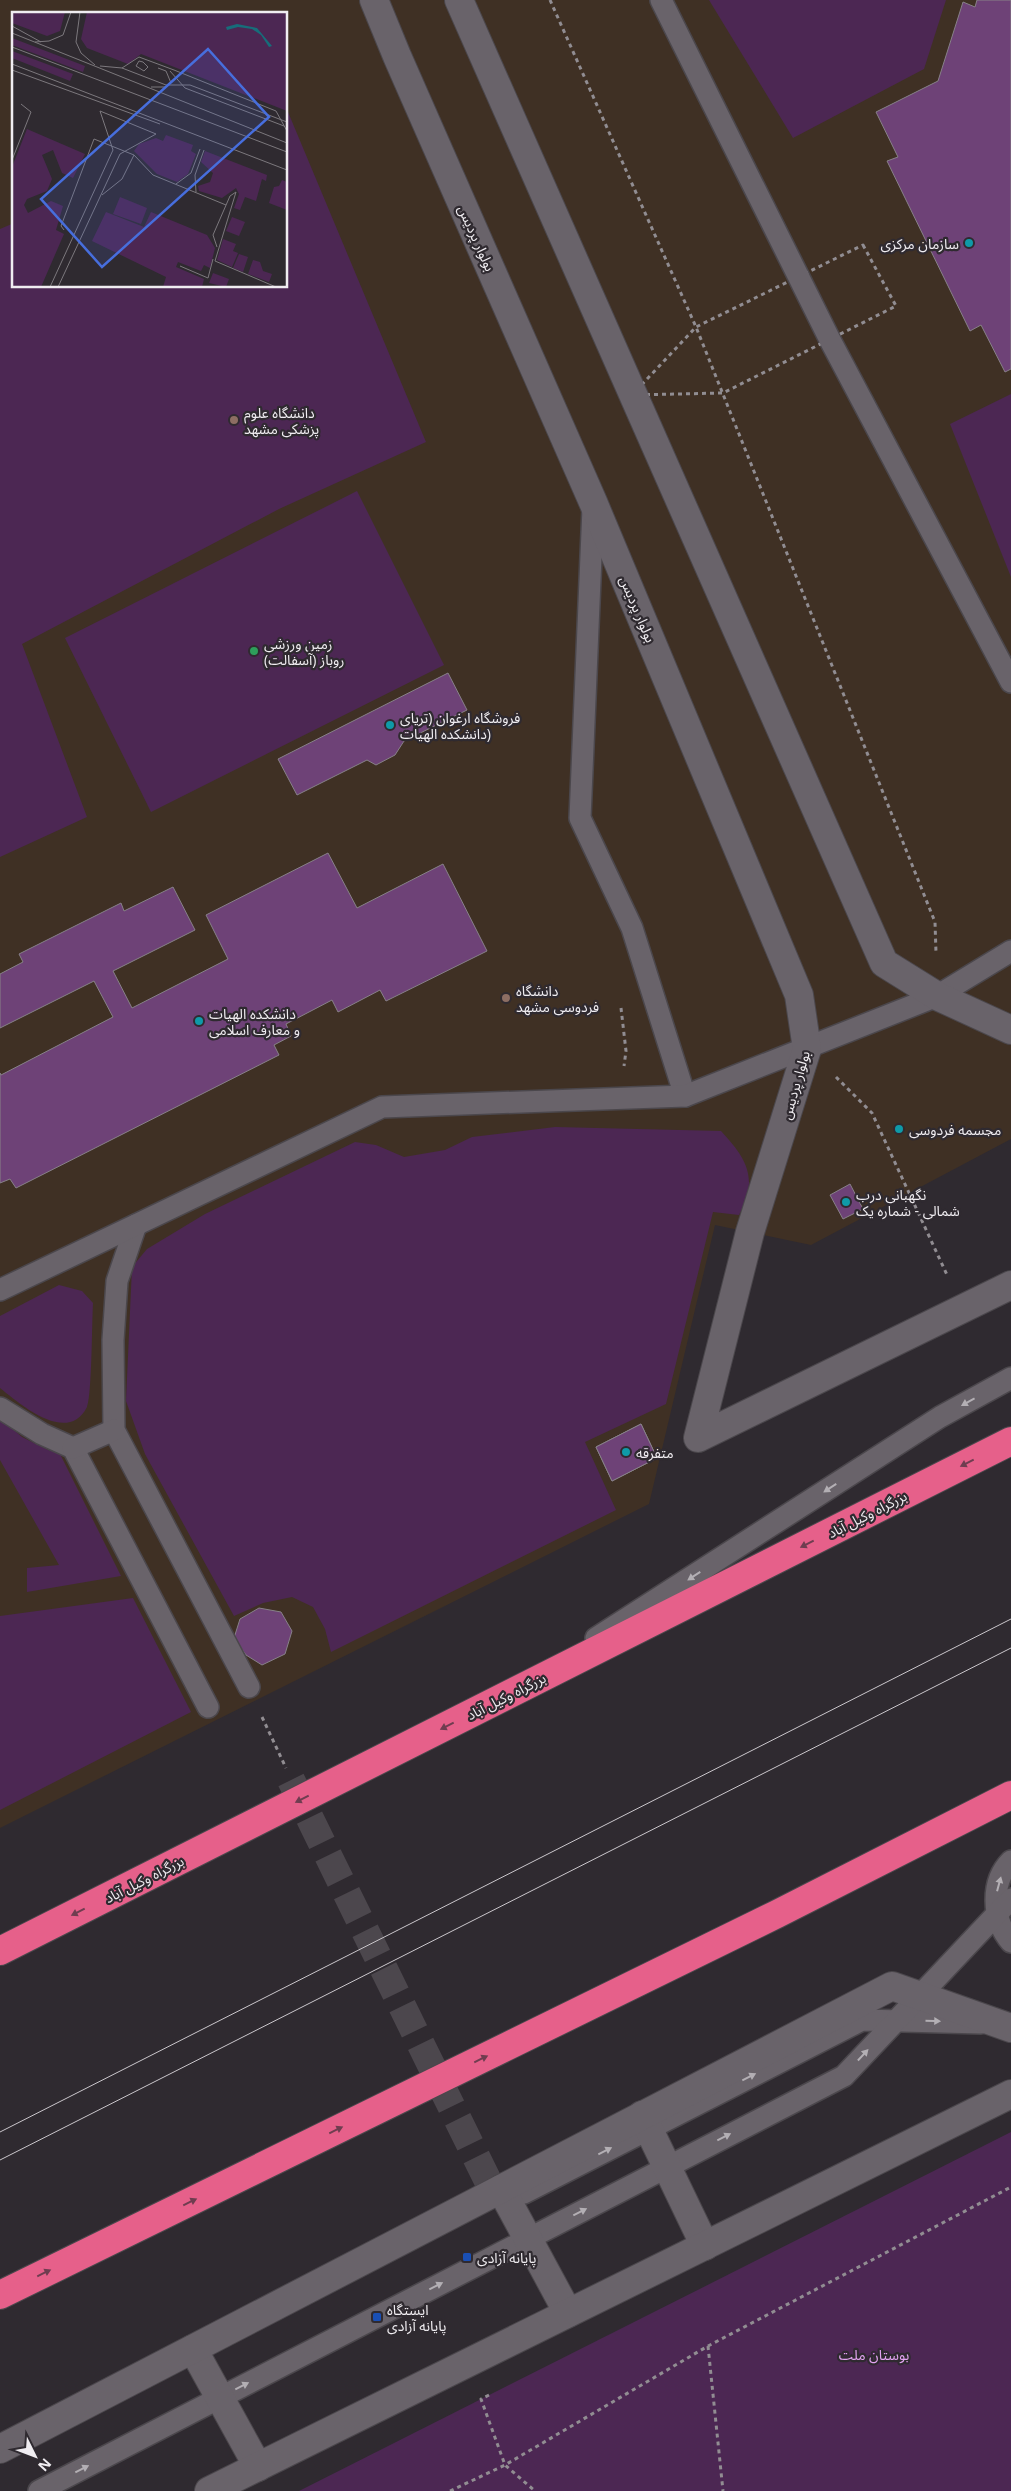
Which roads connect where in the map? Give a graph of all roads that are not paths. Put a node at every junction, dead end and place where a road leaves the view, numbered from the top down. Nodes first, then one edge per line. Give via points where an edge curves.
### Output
1 (374, 0) edge
2 (459, 0) edge
3 (661, 0) edge
4 (593, 502) junction
5 (1011, 682) edge
6 (1011, 951) edge
7 (936, 996) junction
8 (1011, 1030) edge
9 (807, 1048) junction
10 (685, 1096) junction
11 (136, 1225) junction
12 (1011, 1285) edge
13 (0, 1290) edge
14 (1011, 1378) edge
15 (0, 1408) edge
16 (114, 1430) junction
17 (1011, 1441) edge
18 (73, 1448) junction
19 (249, 1687) dead end
20 (506, 1696) junction
21 (208, 1707) dead end
22 (1011, 1795) edge
23 (1011, 1861) edge
24 (1011, 1899) edge
25 (1011, 1942) edge
26 (0, 1951) edge
27 (1011, 2023) edge
28 (1011, 2028) edge
29 (1011, 2094) edge
30 (642, 2115) junction
31 (501, 2189) junction
32 (705, 2246) junction
33 (0, 2295) edge
34 (568, 2313) junction
35 (193, 2349) junction
36 (0, 2449) edge
37 (0, 2460) edge
38 (258, 2467) junction
39 (39, 2491) edge
40 (209, 2491) edge

1 - 4 street, بولوار پردیس
2 - 7 street via 884,963
3 - 5 lane via 830,340
4 - 9 street, بولوار پردیس via 799,995
4 - 10 lane via 580,818 632,928
6 - 7 lane
7 - 8 street
7 - 9 lane
9 - 10 lane
9 - 12 street, بولوار پردیس via 750,1232 698,1438
10 - 11 lane via 382,1107
11 - 13 lane
11 - 16 lane via 117,1281
14 -> 20 lane via 940,1417
15 - 18 lane via 42,1434
16 - 18 lane
16 - 19 lane
17 -> 20 highway, بزرگراه وکیل آباد
18 - 21 lane
20 -> 26 highway, بزرگراه وکیل آباد
33 -> 22 highway via 777,1914
25 -> 23 lane via 998,1920 996,1902 998,1883
39 -> 24 lane via 844,2076
37 -> 27 lane via 862,2020
28 - 30 street via 892,1986
29 - 32 street
30 - 31 street
30 - 32 street
31 - 34 street
31 - 35 street
32 - 34 street
34 - 38 street
35 - 36 street
35 - 38 street
38 - 40 street

